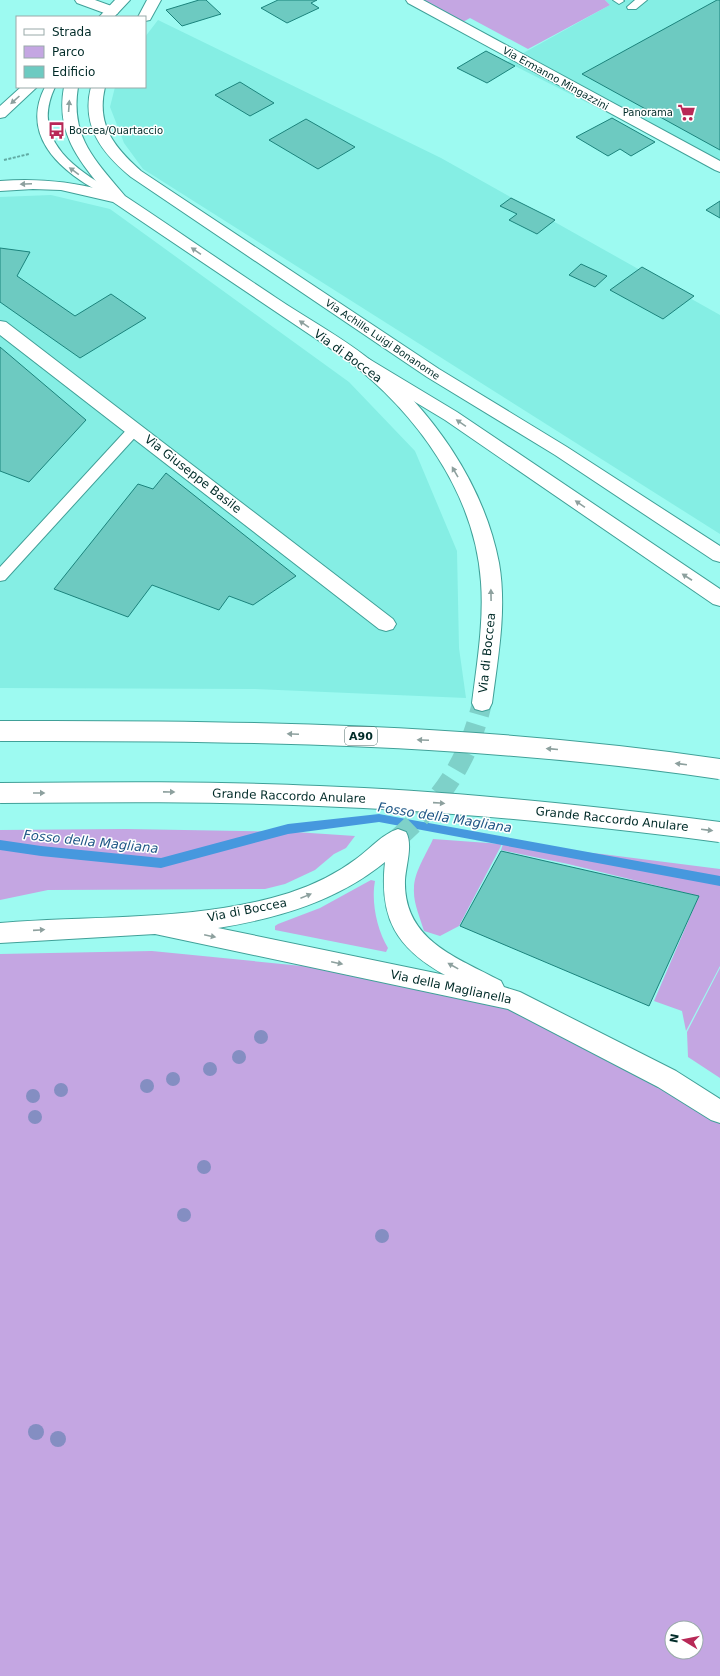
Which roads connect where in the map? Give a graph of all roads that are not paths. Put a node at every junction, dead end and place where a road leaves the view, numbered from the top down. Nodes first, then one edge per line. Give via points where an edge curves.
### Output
1 (82, 0) edge
2 (123, 0) edge
3 (154, 0) edge
4 (413, 0) edge
5 (642, 0) edge
6 (632, 7) dead end
7 (109, 14) edge
8 (146, 16) edge
9 (29, 88) edge
10 (50, 88) edge
11 (71, 88) edge
12 (98, 88) edge
13 (0, 114) edge
14 (720, 167) edge
15 (0, 186) edge
16 (119, 199) junction
17 (0, 326) edge
18 (363, 363) junction
19 (135, 429) junction
20 (720, 555) edge
21 (0, 576) edge
22 (720, 599) edge
23 (386, 624) dead end
24 (482, 703) tunnel mouth
25 (0, 731) edge
26 (720, 769) edge
27 (0, 793) edge
28 (720, 832) edge
29 (158, 925) junction
30 (0, 933) edge
31 (512, 999) junction
32 (720, 1112) edge

1 - 7 main road
2 - 7 main road
3 - 8 main road
4 - 14 main road, Via Ermanno Mingazzini
5 - 6 lane
9 -> 13 main road
16 -> 10 lane, Via di Boccea via 74,172 51,148 42,117 42,106
16 -> 11 main road, Via di Boccea via 89,162 76,141 68,116
12 - 20 main road, Via Achille Luigi Bonanome via 93,106 98,124 112,152 136,174 434,373 561,451
16 -> 15 main road, Via di Boccea via 56,184
18 -> 16 main road, Via di Boccea
17 - 19 main road, Via Giuseppe Basile
22 -> 18 main road via 451,416
24 -> 18 main road, Via di Boccea via 488,662 492,593 490,565 479,524 458,478 433,437 395,392
19 - 21 lane
19 - 23 main road, Via Giuseppe Basile
26 -> 25 main road, A90, bridge via 501,744 384,737 138,730
27 -> 28 main road, Grande Raccordo Anulare, bridge via 156,792 365,798 494,807
30 -> 29 main road, Via di Boccea via 98,926
29 -> 31 main road, Via della Maglianella
29 - 31 main road, Via di Boccea via 232,915 295,901 348,876 398,838 395,900 403,927 420,947
31 - 32 main road, Via della Maglianella via 667,1079

